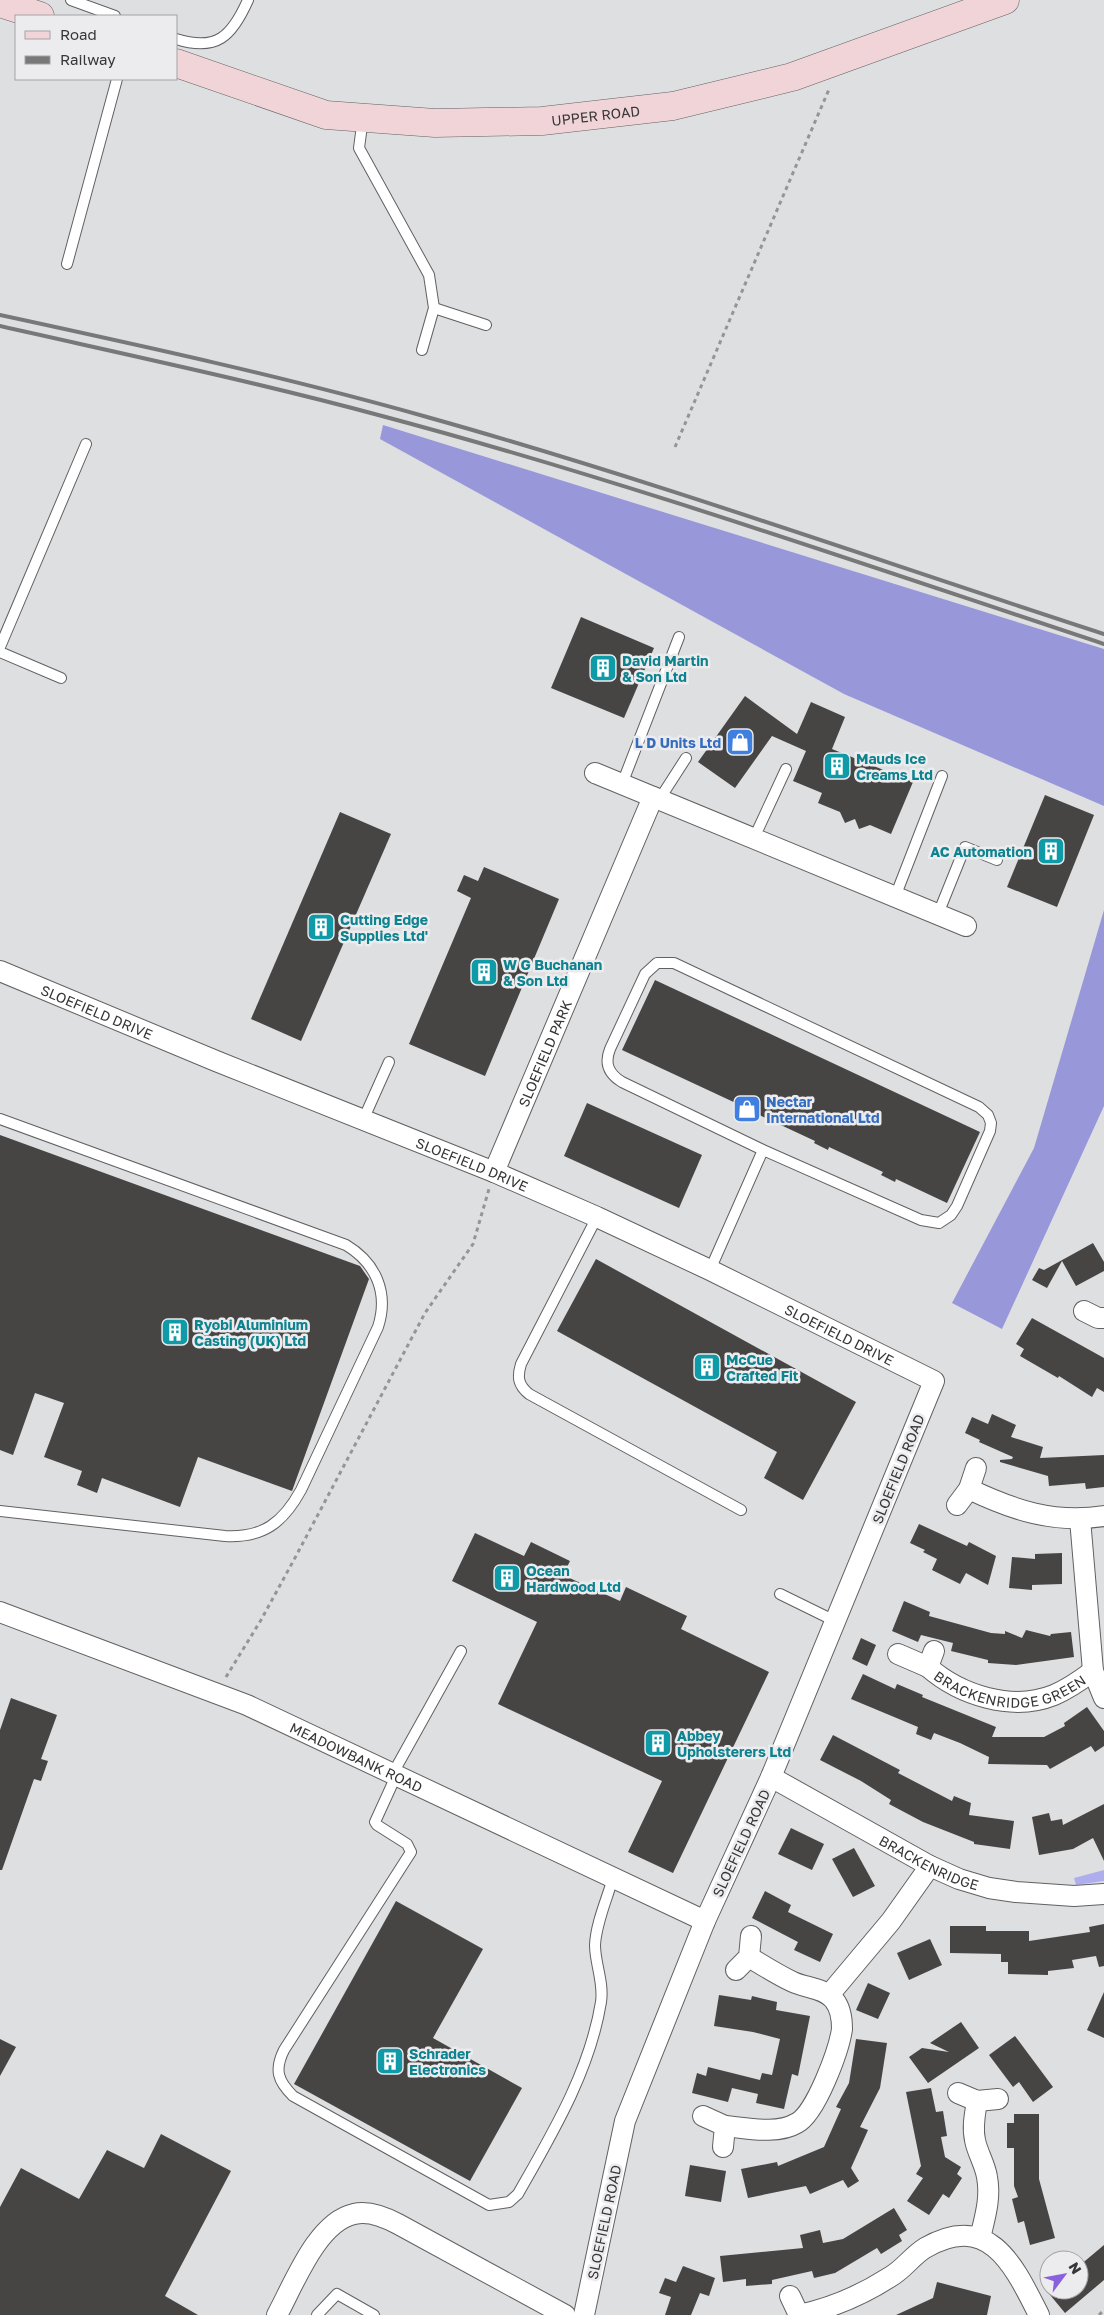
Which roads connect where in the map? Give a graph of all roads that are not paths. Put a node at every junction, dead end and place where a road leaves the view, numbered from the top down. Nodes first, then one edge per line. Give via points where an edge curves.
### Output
1 (71, 0) edge
2 (248, 0) edge
3 (1005, 0) edge
4 (0, 2) edge
5 (41, 14) edge
6 (111, 15) edge
7 (178, 40) edge
8 (178, 65) edge
9 (117, 80) edge
10 (363, 117) junction
11 (67, 264) dead end
12 (434, 308) junction
13 (486, 324) dead end
14 (422, 350) dead end
15 (86, 444) dead end
16 (679, 638) dead end
17 (0, 647) edge
18 (0, 652) edge
19 (61, 678) dead end
20 (686, 758) dead end
21 (786, 769) dead end
22 (595, 773) dead end
23 (942, 776) dead end
24 (622, 784) junction
25 (656, 798) junction
26 (754, 838) junction
27 (997, 860) dead end
28 (895, 896) junction
29 (938, 914) junction
30 (966, 926) dead end
31 (0, 970) edge
32 (390, 1062) dead end
33 (364, 1118) junction
34 (0, 1119) edge
35 (763, 1150) junction
36 (494, 1172) junction
37 (597, 1217) junction
38 (710, 1270) junction
39 (1084, 1311) dead end
40 (1104, 1318) edge
41 (934, 1382) joint
42 (976, 1468) dead end
43 (969, 1489) junction
44 (957, 1505) dead end
45 (741, 1510) dead end
46 (0, 1511) edge
47 (1104, 1516) edge
48 (1080, 1519) junction
49 (780, 1594) dead end
50 (0, 1612) edge
51 (835, 1621) junction
52 (461, 1651) dead end
53 (898, 1654) dead end
54 (1093, 1671) junction
55 (1104, 1698) edge
56 (394, 1775) junction
57 (771, 1777) junction
58 (930, 1866) junction
59 (613, 1878) junction
60 (1104, 1894) edge
61 (705, 1921) junction
62 (751, 1936) dead end
63 (829, 1995) junction
64 (958, 2093) dead end
65 (998, 2099) dead end
66 (977, 2101) junction
67 (703, 2116) dead end
68 (725, 2126) junction
69 (723, 2147) dead end
70 (980, 2238) junction
71 (790, 2296) dead end
72 (277, 2315) edge
73 (317, 2315) edge
74 (374, 2315) edge
75 (565, 2315) edge
76 (584, 2315) edge
77 (799, 2315) edge
78 (1039, 2315) edge

1 - 6 lane
2 - 7 lane via 240,18 223,38 197,45
3 - 10 main road, UPPER ROAD via 792,77 673,106 542,121 435,123
4 - 5 main road
8 - 10 main road, UPPER ROAD via 326,115
9 - 11 lane
10 - 12 lane via 359,148 429,275
12 - 13 lane
12 - 14 lane
15 - 17 lane
16 - 24 lane
18 - 19 lane
20 - 25 lane
21 - 26 lane
22 - 24 street
23 - 28 lane
24 - 25 street
25 - 26 street
25 - 36 street, SLOEFIELD PARK
26 - 28 street
27 - 29 lane via 965,847
28 - 29 street
29 - 30 street
31 - 33 street, SLOEFIELD DRIVE via 216,1061
32 - 33 lane
33 - 36 street, SLOEFIELD DRIVE
34 - 46 lane via 346,1244 372,1267 383,1302 378,1327 301,1490 288,1511 264,1531 225,1536
35 - 35 lane via 622,1082 609,1070 610,1049 645,974 657,963 674,964 979,1107 991,1123 988,1138 955,1210 935,1224
35 - 38 lane
36 - 37 street, SLOEFIELD DRIVE
37 - 38 street, SLOEFIELD DRIVE
37 - 45 lane via 521,1364 518,1375 522,1388
38 - 41 street, SLOEFIELD DRIVE
39 - 40 street
41 - 51 street, SLOEFIELD ROAD
42 - 43 street
43 - 44 street
43 - 48 street via 1033,1514
47 - 48 street
48 - 54 street, BRACKENRIDGE GREEN
49 - 51 lane
50 - 56 street, MEADOWBANK ROAD via 247,1705
51 - 57 street, SLOEFIELD ROAD
52 - 56 lane
53 - 54 street, BRACKENRIDGE GREEN via 931,1659 943,1681 985,1697 1008,1701 1053,1695
54 - 55 street, BRACKENRIDGE GREEN
56 - 59 street, MEADOWBANK ROAD
56 - 59 lane via 375,1822 408,1845 410,1852 284,2050 277,2069 279,2079 293,2096 489,2205 509,2202 518,2194 565,2108 584,2061 599,2015 602,1993 596,1953 597,1932
57 - 58 street, BRACKENRIDGE
57 - 61 street, SLOEFIELD ROAD
58 - 60 street, BRACKENRIDGE via 990,1888 1042,1895
58 - 63 street via 891,1922
59 - 61 street, MEADOWBANK ROAD
61 - 76 street, SLOEFIELD ROAD via 625,2121
62 - 63 street via 743,1963
63 - 68 street via 839,2009 842,2027 819,2096 809,2113 796,2124 781,2128
64 - 66 street
65 - 66 street
66 - 70 street via 973,2124 975,2141 983,2163 989,2201
67 - 68 street
68 - 69 street
70 - 77 street via 963,2236 936,2242 892,2277 837,2305
70 - 78 street via 1007,2257
71 - 77 street
72 - 75 street via 326,2230 355,2213 378,2215 398,2224
73 - 74 lane via 337,2294

